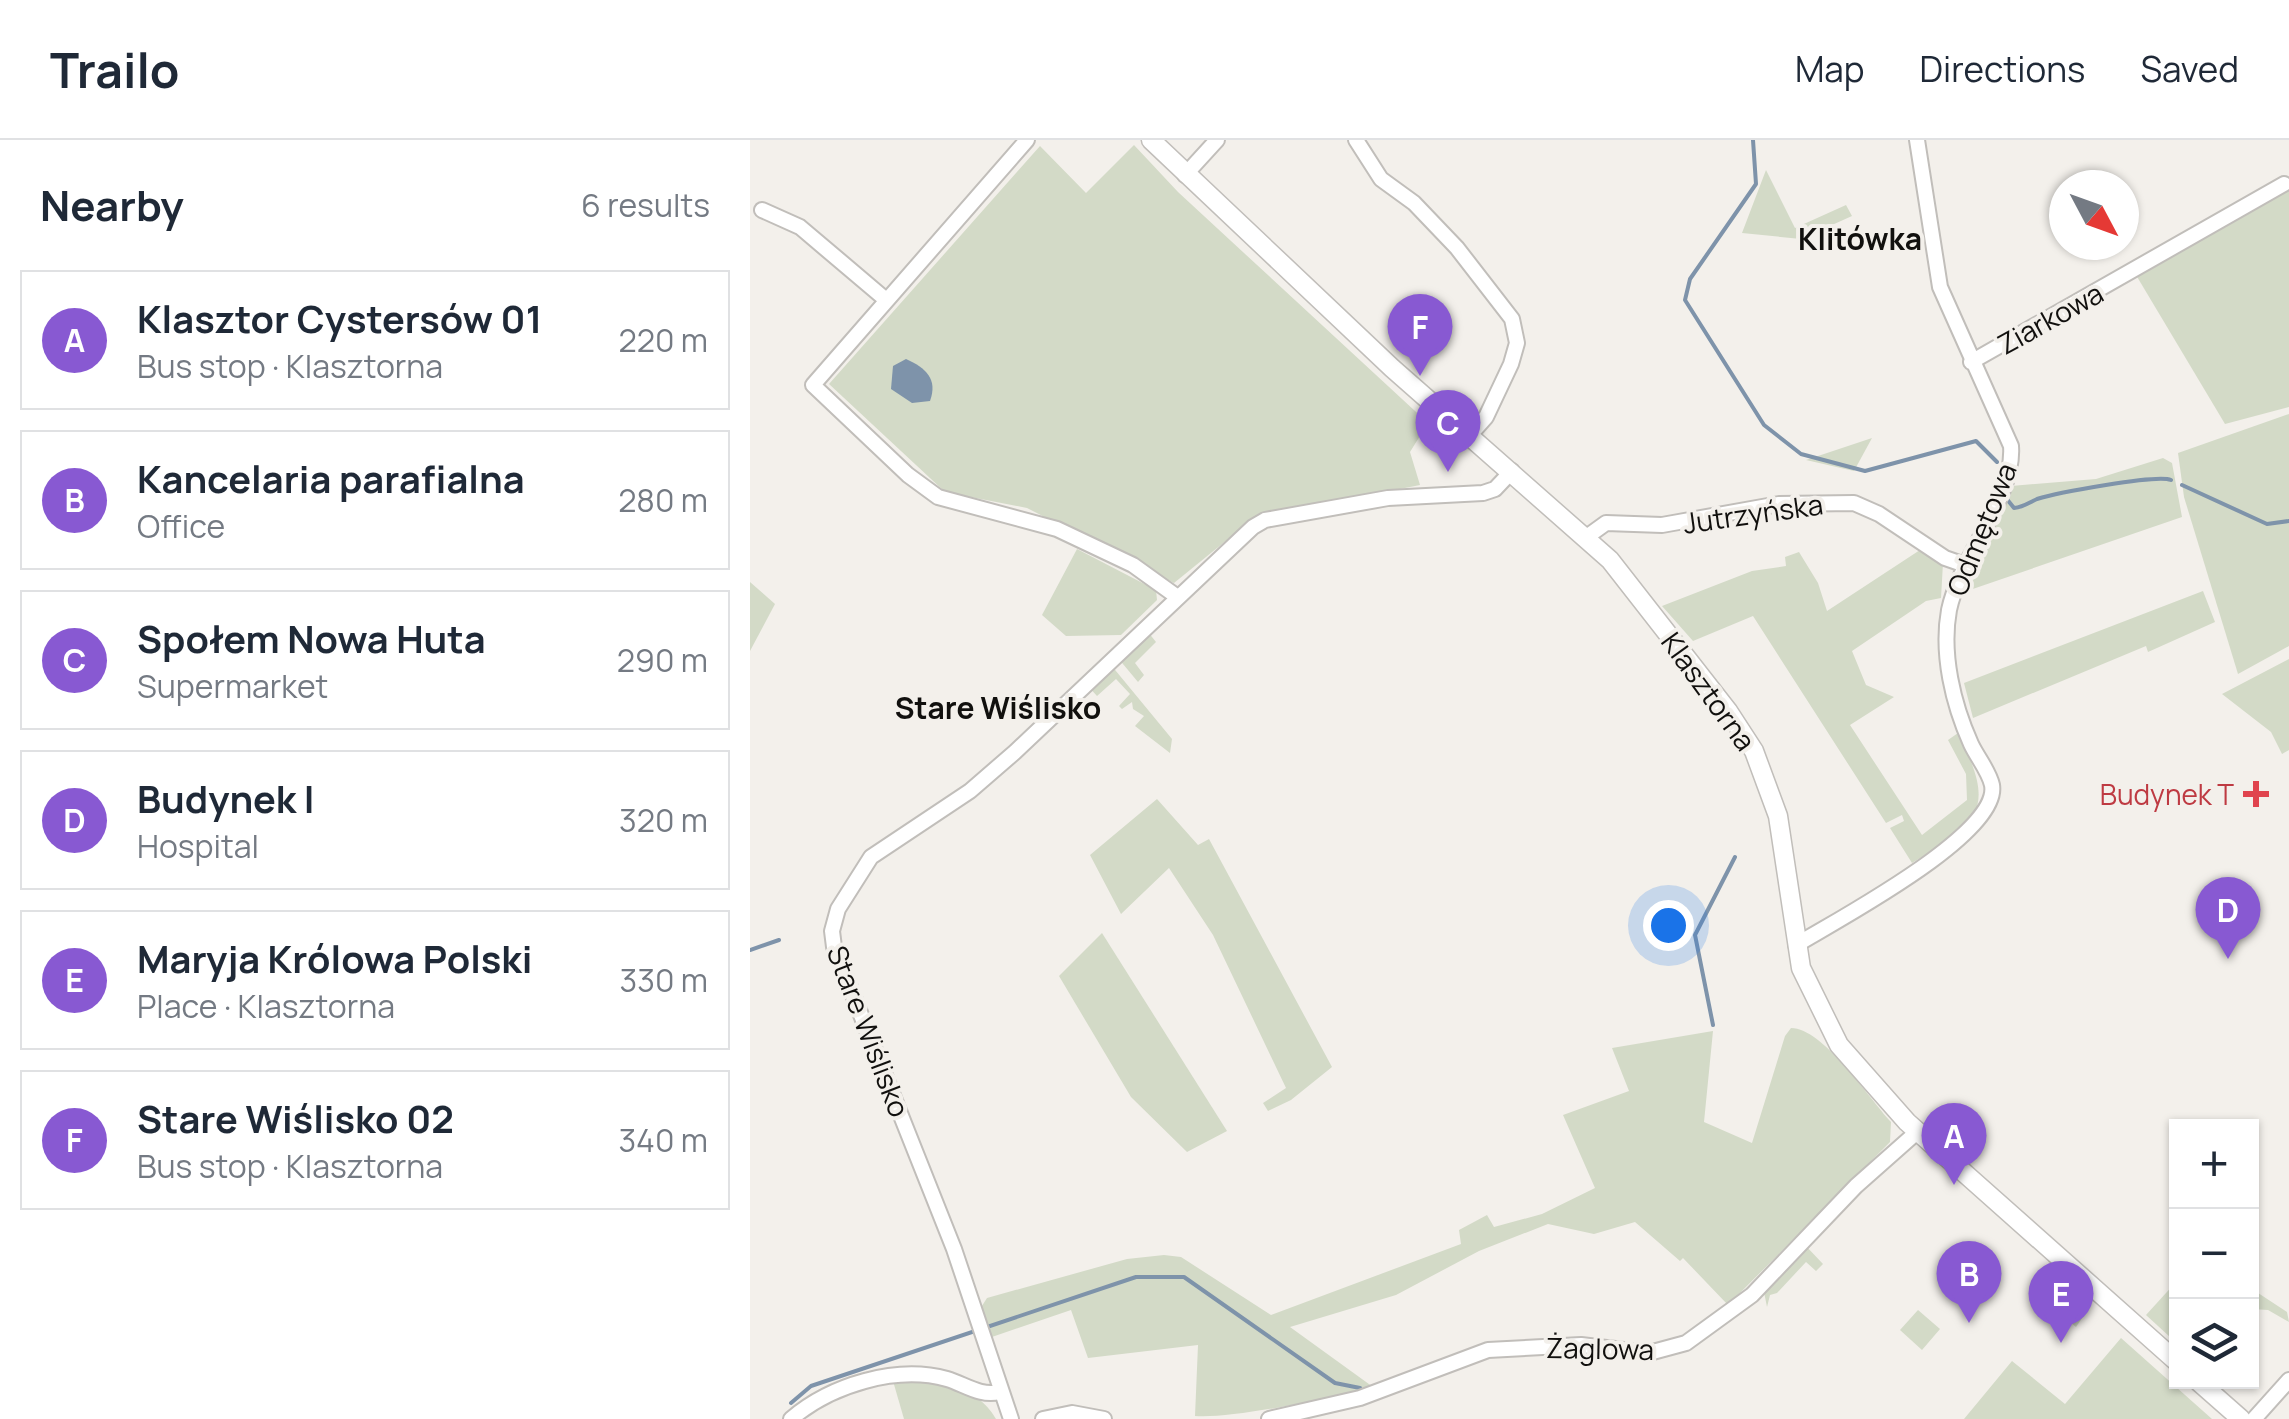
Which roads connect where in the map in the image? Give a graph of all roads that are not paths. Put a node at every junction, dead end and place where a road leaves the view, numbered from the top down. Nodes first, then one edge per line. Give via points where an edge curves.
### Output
1 (1027, 140) edge
2 (1151, 140) edge
3 (1217, 140) edge
4 (1356, 140) edge
5 (1917, 140) edge
6 (1184, 175) junction
7 (2284, 184) dead end
8 (762, 210) dead end
9 (885, 299) junction
10 (1971, 362) junction
11 (1470, 435) junction
12 (1512, 471) junction
13 (1588, 536) junction
14 (1964, 565) junction
15 (1176, 596) junction
16 (1796, 945) junction
17 (1918, 1132) junction
18 (2169, 1355) edge
19 (2289, 1380) edge
20 (2208, 1389) edge
21 (999, 1392) junction
22 (791, 1419) edge
23 (1011, 1419) edge
24 (1043, 1419) edge
25 (1104, 1419) edge
26 (1270, 1419) edge
27 (2241, 1419) edge
28 (2254, 1419) edge

1 - 9 street
2 - 6 street, Klasztorna
3 - 6 street
4 - 11 street via 1382,179 1457,248 1512,319 1517,343 1511,364 1486,418
5 - 10 street, Odmętowa via 1938,278
6 - 11 street, Klasztorna
7 - 10 street, Ziarkowa
8 - 9 street via 800,227
9 - 15 street via 812,385 908,475 946,501 1057,529 1133,565
10 - 14 street, Odmętowa via 2012,452
11 - 12 street, Klasztorna
12 - 13 street, Klasztorna
12 - 15 street, Stare Wiślisko via 1483,493 1372,500 1265,520
13 - 14 street, Jutrzyńska via 1606,523 1662,525 1779,504 1854,503
13 - 16 street, Klasztorna via 1709,685 1754,752 1778,816
14 - 16 street, Odmętowa via 1948,617 1951,679 1956,710 1992,786 1988,808 1950,848
15 - 21 street, Stare Wiślisko via 988,776 871,857 832,925 834,946 954,1249
16 - 17 street, Klasztorna via 1831,1032
17 - 18 street, Klasztorna
17 - 26 street, Żaglowa via 1752,1295 1678,1347 1649,1353 1581,1346 1488,1350 1360,1398
19 - 28 street
20 - 27 street
21 - 22 street via 894,1374 835,1394
21 - 23 street, Stare Wiślisko
24 - 25 street via 1072,1413

